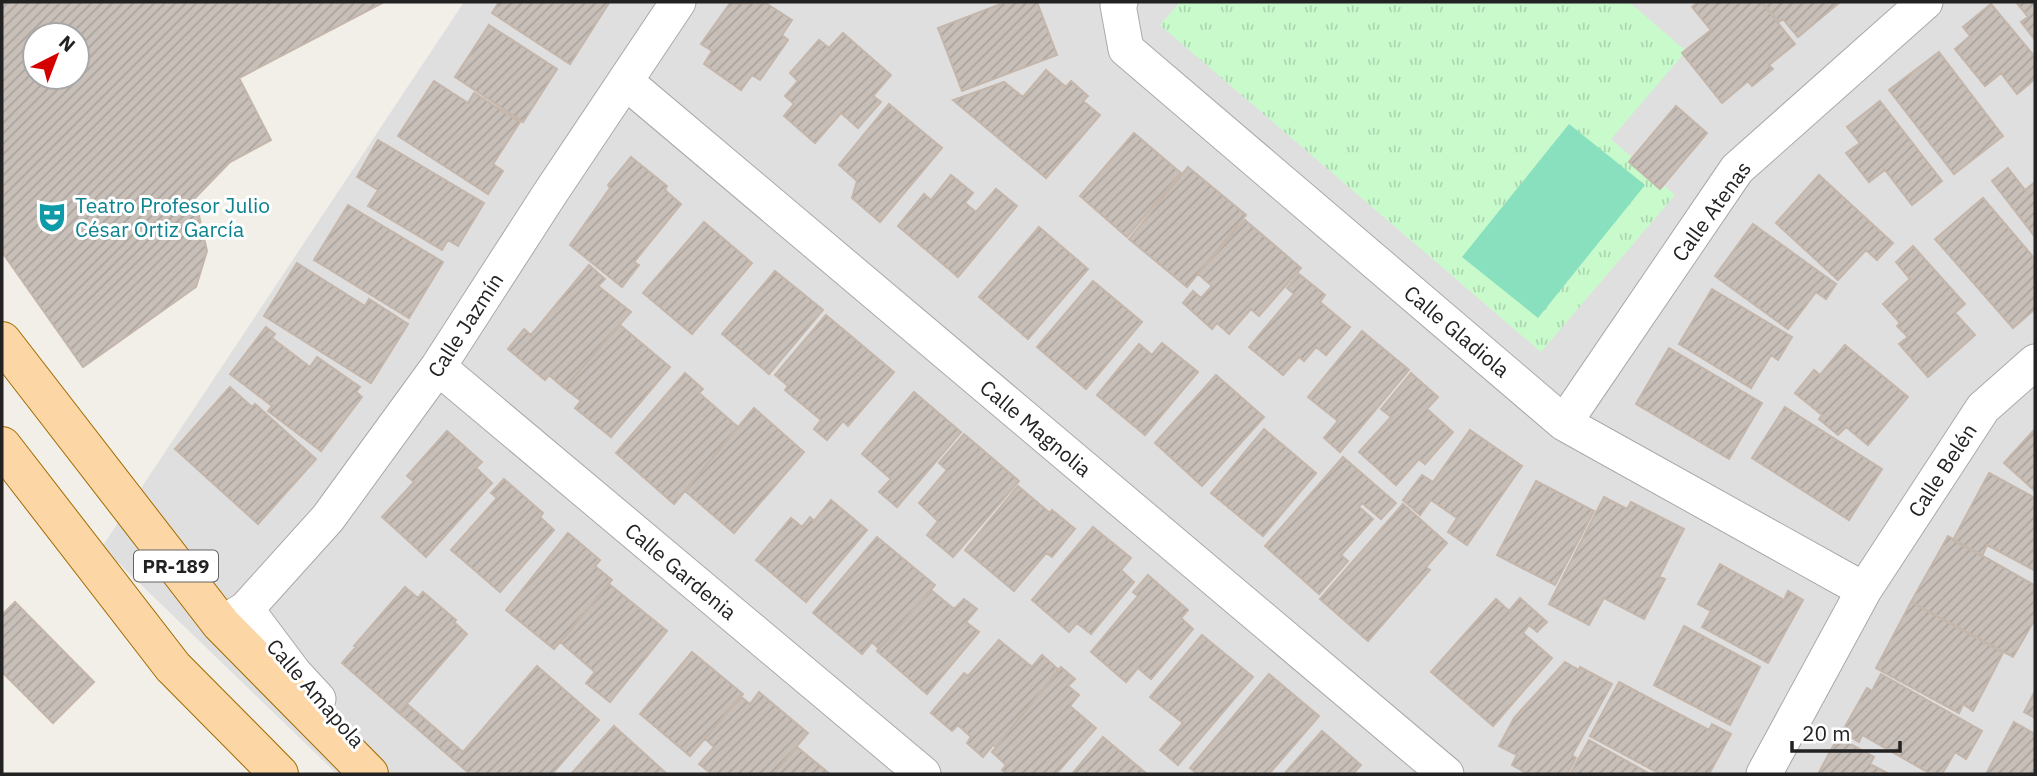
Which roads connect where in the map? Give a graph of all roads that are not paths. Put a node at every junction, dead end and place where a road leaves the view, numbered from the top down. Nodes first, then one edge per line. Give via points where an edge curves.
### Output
1 (678, 2) edge
2 (1120, 2) edge
3 (1925, 2) edge
4 (626, 82) junction
5 (2035, 362) edge
6 (9, 364) edge
7 (438, 368) junction
8 (1564, 423) junction
9 (2, 446) edge
10 (1864, 590) junction
11 (234, 617) junction
12 (1428, 769) edge
13 (279, 774) edge
14 (369, 774) edge
15 (390, 774) edge
16 (923, 774) edge
17 (1764, 774) edge

1 - 4 street, Calle Jazmín
2 - 8 street, Calle Gladiola via 1126,49
3 - 8 street, Calle Atenas via 1737,169
4 - 7 street, Calle Jazmín
4 - 12 street, Calle Magnolia
5 - 10 street, Calle Belén via 1983,408
6 - 11 main road, PR-189
7 - 11 street, Calle Jazmín via 328,519
7 - 16 street, Calle Gardenia
8 - 10 street, Calle Gladiola
9 - 13 main road, PR-189 via 173,667
10 - 17 street, Calle Belén
11 - 14 main road, PR-189
11 - 15 street, Calle Amapola

